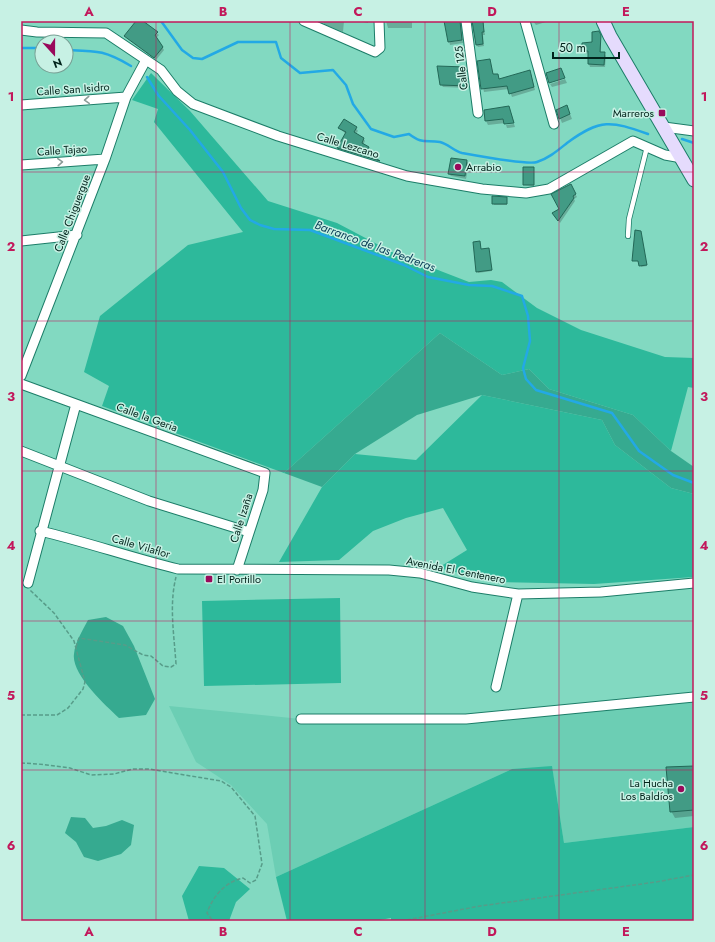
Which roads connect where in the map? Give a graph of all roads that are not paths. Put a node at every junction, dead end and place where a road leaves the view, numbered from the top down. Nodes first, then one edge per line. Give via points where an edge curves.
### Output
1 (379, 21) edge
2 (466, 21) edge
3 (525, 21) edge
4 (309, 22) edge
5 (606, 22) edge
6 (21, 30) edge
7 (146, 60) junction
8 (126, 97) junction
9 (21, 105) edge
10 (478, 113) dead end
11 (554, 124) dead end
12 (664, 127) junction
13 (694, 131) edge
14 (647, 147) junction
15 (682, 158) junction
16 (106, 159) junction
17 (21, 165) edge
18 (694, 180) edge
19 (77, 235) junction
20 (628, 236) dead end
21 (21, 241) edge
22 (21, 376) edge
23 (21, 384) edge
24 (76, 404) junction
25 (21, 451) edge
26 (59, 465) junction
27 (265, 473) joint
28 (40, 531) junction
29 (249, 532) junction
30 (237, 570) junction
31 (28, 583) road end
32 (694, 583) edge
33 (518, 594) junction
34 (496, 687) dead end
35 (694, 697) edge
36 (301, 719) dead end

1 - 4 street via 380,48 375,52
2 - 10 street, Calle 125
3 - 11 street
5 - 12 main road
6 - 7 street, Calle Lezcano via 106,33
7 - 8 street, Calle Chiguergue
7 - 14 street, Calle Lezcano via 161,70 177,91 193,104 278,136 415,178 526,193 549,190 632,141
8 -> 9 street, Calle San Isidro
8 - 16 street, Calle Chiguergue
12 - 13 street
12 - 15 main road
14 - 15 street, Calle Lezcano via 665,155
14 - 20 lane via 630,213
15 - 18 main road
17 -> 16 street, Calle Tajao
16 - 19 street, Calle Chiguergue
19 - 21 street
19 - 22 street, Calle Chiguergue
23 - 24 street, Calle la Geria
24 - 26 street
24 - 27 street, Calle la Geria
25 - 26 street
26 - 28 street
26 - 29 street via 149,500
27 - 29 street, Calle Izaña via 263,490
28 - 30 street, Calle Vilaflor via 178,569
28 - 31 street
29 - 30 street, Calle Izaña
30 - 33 street, Avenida El Centenero via 389,570 420,573 472,587
32 - 33 street, Avenida El Centenero via 601,592
33 - 34 street
35 - 36 street via 466,719

